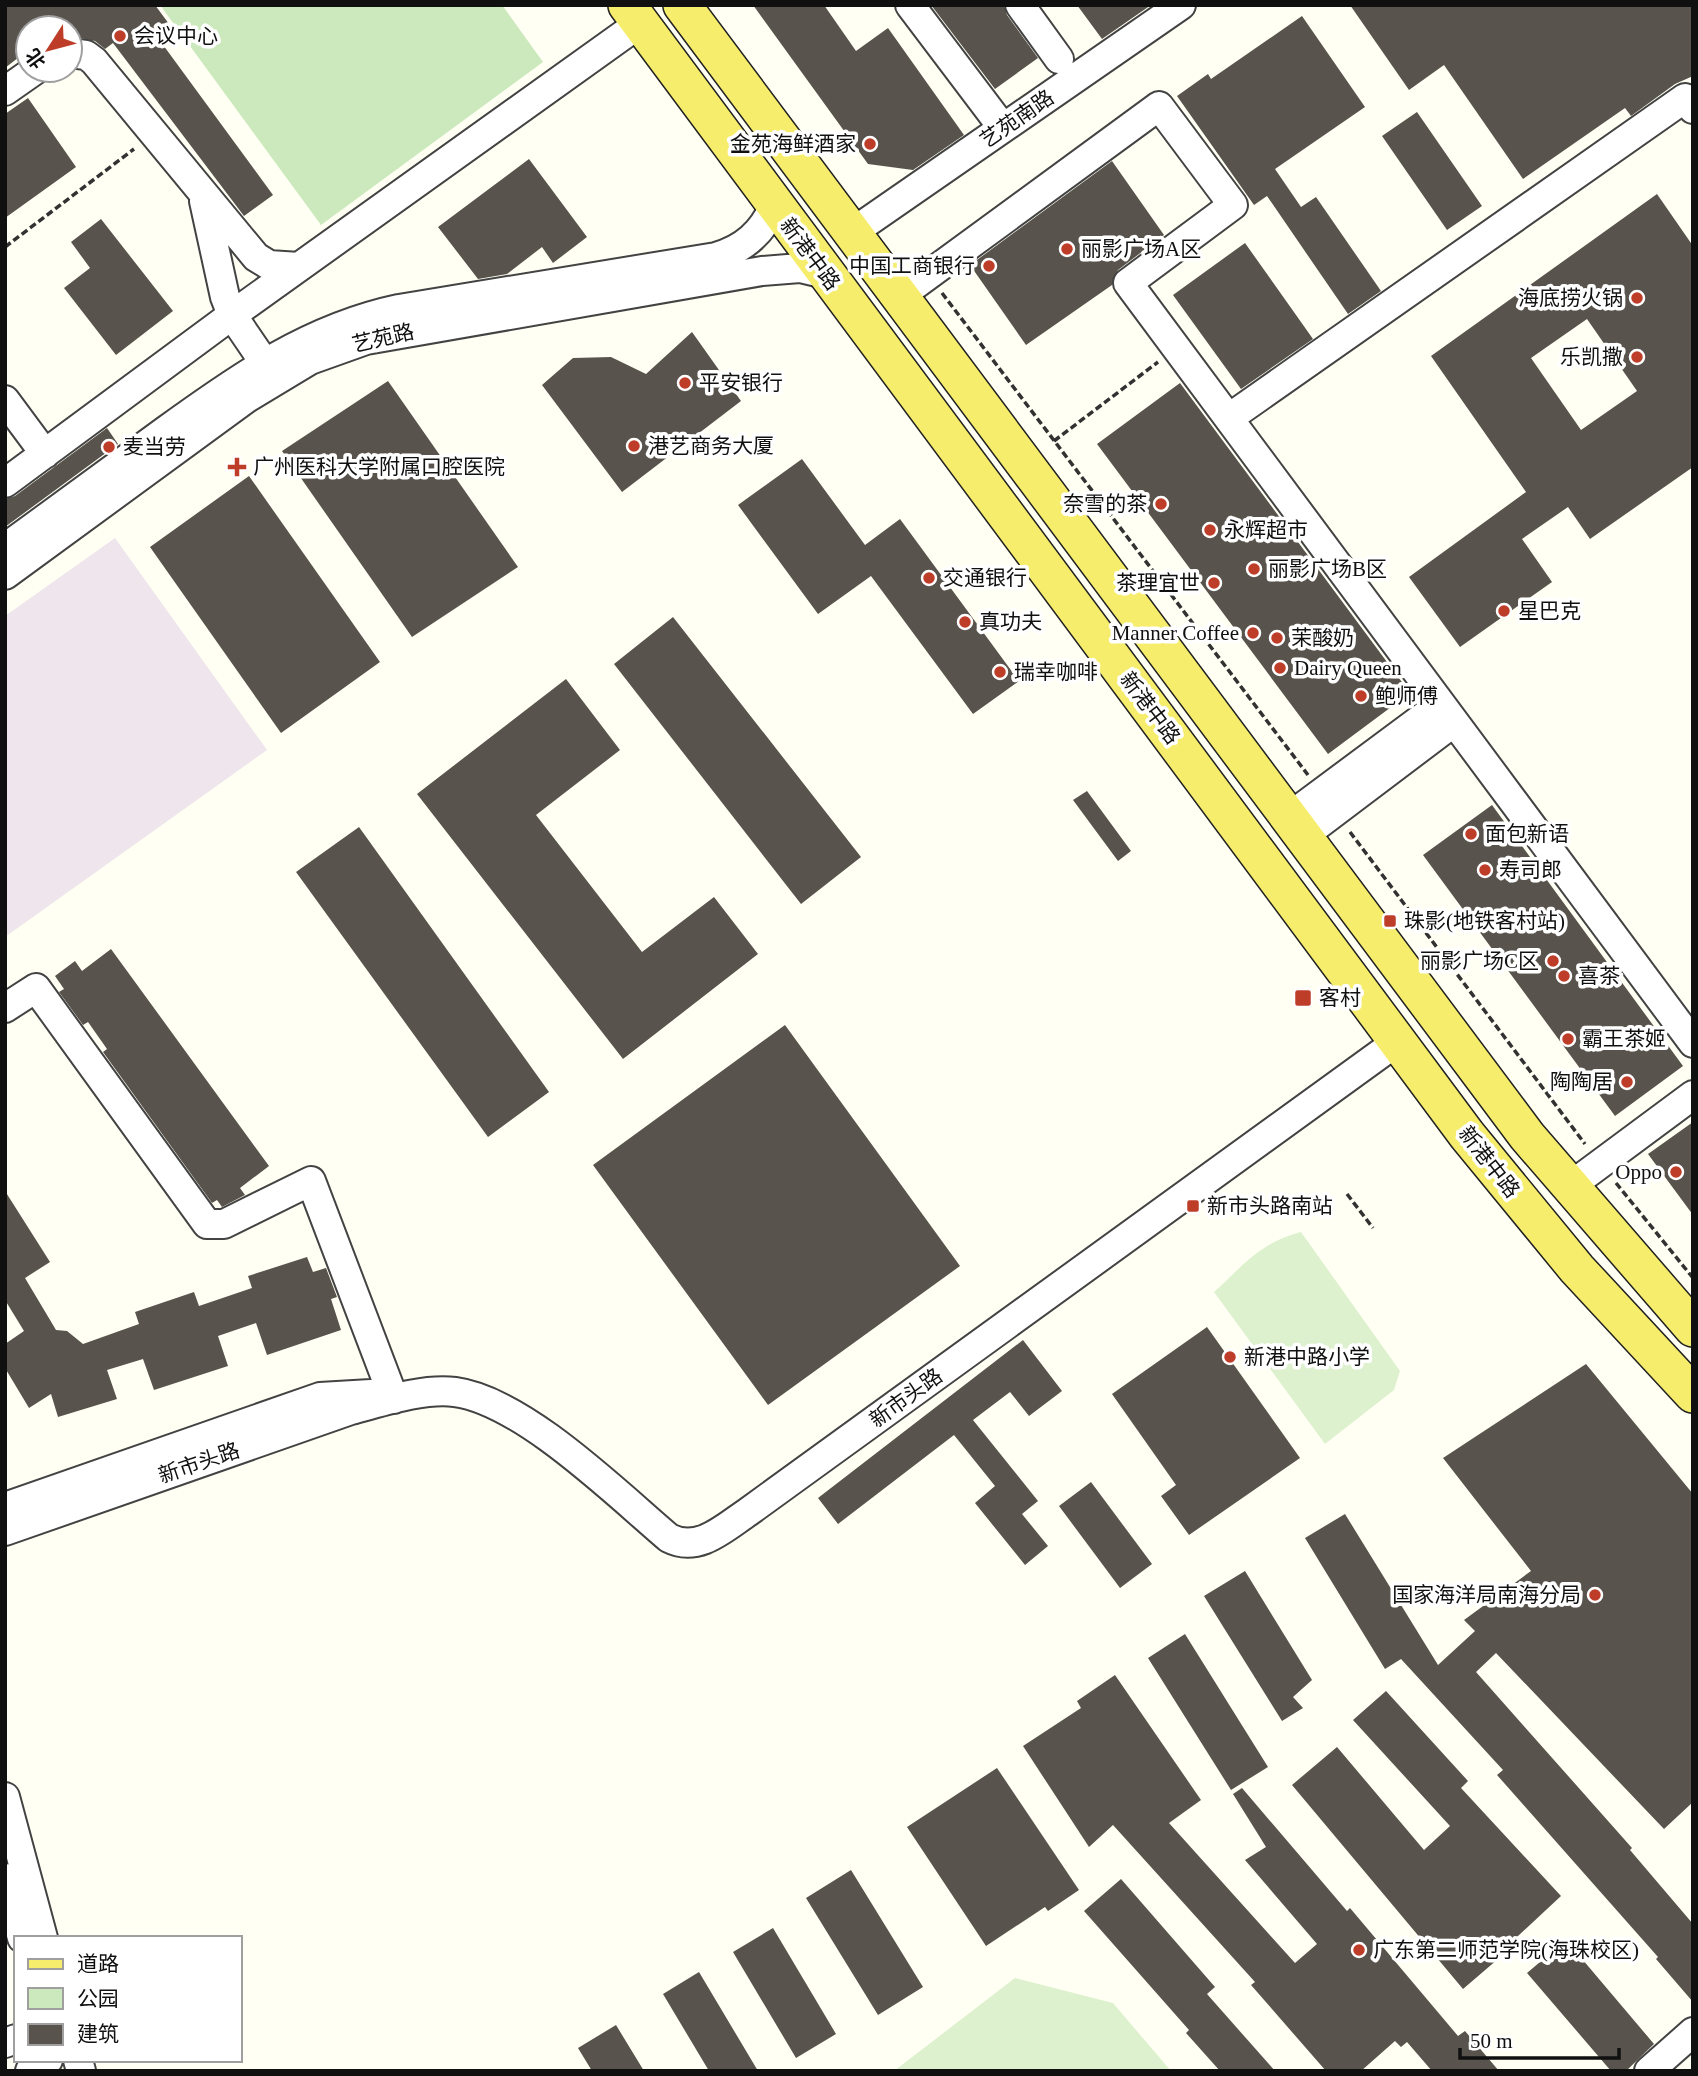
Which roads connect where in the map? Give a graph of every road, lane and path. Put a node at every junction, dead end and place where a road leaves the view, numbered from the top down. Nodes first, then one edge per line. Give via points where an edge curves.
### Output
1 (682, 5) edge
2 (910, 5) edge
3 (1020, 5) edge
4 (1181, 5) edge
5 (634, 14) edge
6 (84, 55) edge
7 (1059, 59) dead end
8 (1693, 108) edge
9 (1003, 128) junction
10 (155, 133) junction
11 (196, 186) junction
12 (774, 206) junction
13 (853, 232) junction
14 (5, 247) edge
15 (299, 267) junction
16 (825, 274) junction
17 (901, 295) junction
18 (232, 315) junction
19 (1177, 349) junction
20 (264, 362) junction
21 (5, 400) edge
22 (1228, 418) junction
23 (1054, 441) dead end
24 (45, 454) junction
25 (5, 483) edge
26 (5, 548) edge
27 (5, 575) edge
28 (1448, 713) junction
29 (1296, 826) junction
30 (5, 1008) edge
31 (1398, 1041) junction
32 (1693, 1043) edge
33 (1693, 1095) edge
34 (1569, 1187) junction
35 (1347, 1194) dead end
36 (1373, 1228) dead end
37 (1693, 1328) edge
38 (1693, 1394) edge
39 (394, 1399) junction
40 (5, 1507) edge
41 (5, 1531) edge
42 (5, 1797) edge
43 (5, 1878) edge
44 (21, 1936) edge
45 (42, 1936) edge
46 (1693, 2032) edge
47 (1649, 2071) edge

1 - 13 main road
2 - 9 street
3 - 7 street
4 - 9 street, 艺苑南路
5 - 12 main road, 新港中路
5 - 15 street
6 - 10 street
8 - 22 street via 1685,97
9 - 13 street, 艺苑南路
10 - 11 street
10 - 14 path
11 - 15 street via 256,257 269,265
11 - 18 street via 208,213
12 - 16 main road, 新港中路
12 - 20 street, 艺苑路 via 758,233 736,251 379,313 318,334
13 - 17 main road
15 - 18 street
16 - 27 street, 艺苑路 via 800,268 762,271 416,330 335,349 247,398
16 - 31 main road, 新港中路
17 - 19 street via 1159,106 1233,205 1128,283
17 - 29 main road
18 - 20 street
18 - 24 street
19 - 22 street
19 - 23 path
20 - 26 street, 艺苑路
21 - 24 street
22 - 28 street
24 - 25 street
28 - 29 street
28 - 32 street
29 - 34 main road
30 - 39 street via 36,988 207,1224 224,1224 311,1181
31 - 38 main road, 新港中路 via 1531,1215
31 - 39 street, 新市头路 via 748,1513 700,1542 682,1545 668,1538 591,1469 508,1411 477,1396 452,1391
33 - 34 street
34 - 37 main road
35 - 36 path
39 - 40 street, 新市头路 via 361,1393 320,1397
39 - 41 street, 新市头路
42 - 45 street
43 - 44 street
46 - 47 street

